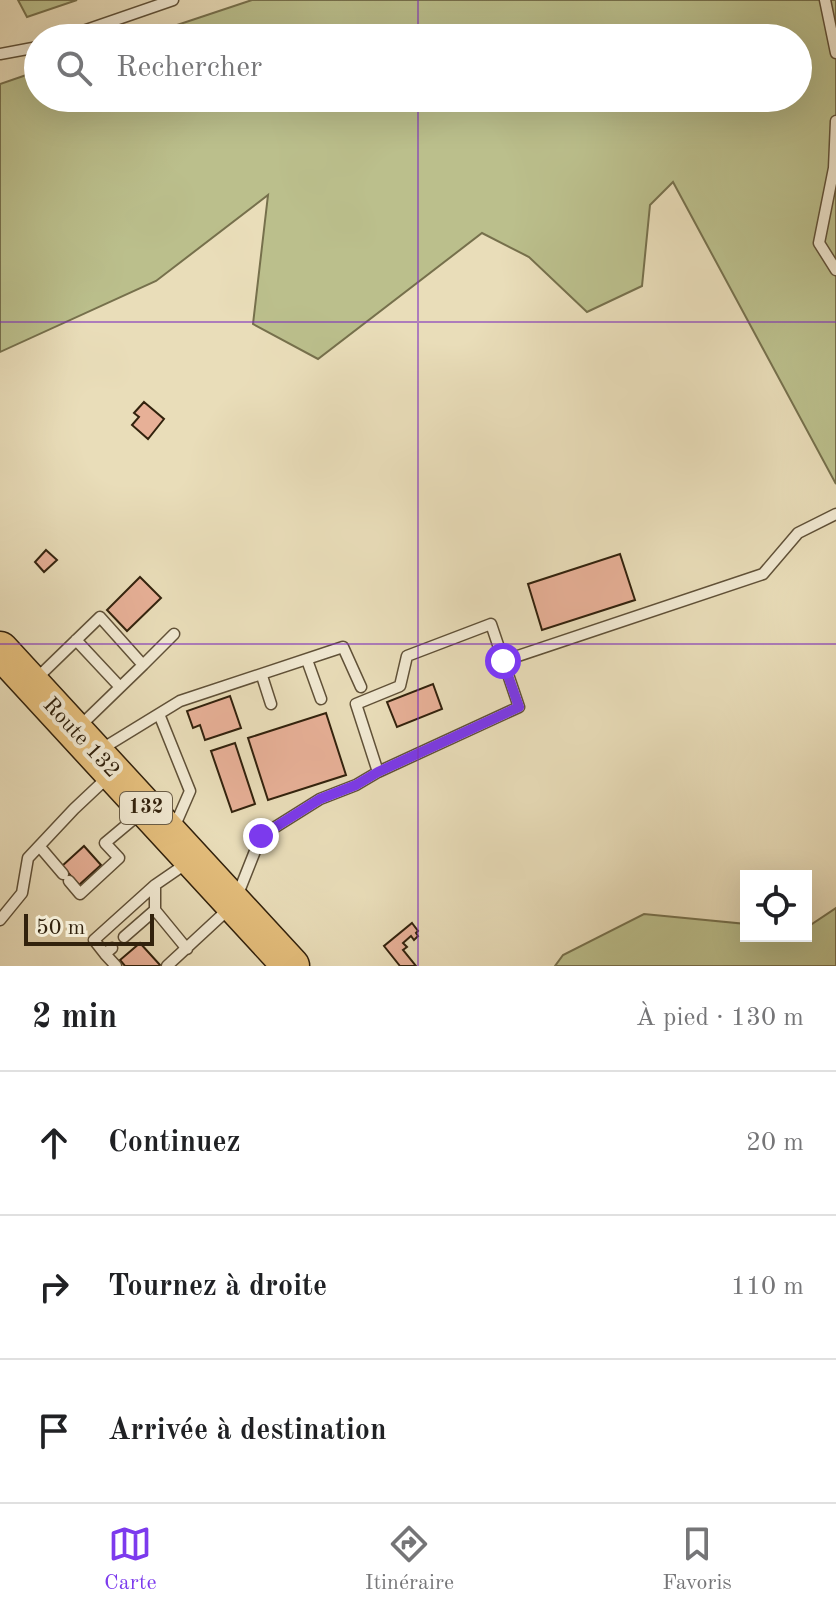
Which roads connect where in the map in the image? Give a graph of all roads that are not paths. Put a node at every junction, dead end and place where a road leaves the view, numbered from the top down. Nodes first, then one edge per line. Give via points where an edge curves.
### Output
1 (173, 0) edge
2 (825, 0) edge
3 (104, 24) edge
4 (24, 50) edge
5 (836, 53) edge
6 (0, 54) edge
7 (836, 121) edge
8 (836, 270) edge
9 (836, 514) edge
10 (174, 634) dead end
11 (76, 640) junction
12 (0, 650) edge
13 (307, 660) junction
14 (503, 661) junction
15 (143, 665) junction
16 (262, 676) junction
17 (31, 684) junction
18 (120, 687) junction
19 (361, 687) dead end
20 (321, 699) dead end
21 (271, 704) dead end
22 (159, 714) junction
23 (94, 752) junction
24 (378, 772) junction
25 (146, 808) junction
26 (40, 847) junction
27 (182, 847) junction
28 (155, 885) junction
29 (234, 904) junction
30 (155, 910) junction
31 (0, 920) edge
32 (124, 937) dead end
33 (187, 949) junction
34 (116, 966) edge
35 (167, 966) edge
36 (291, 966) edge

1 - 3 lane
2 - 5 lane
4 - 6 lane
7 - 8 lane via 834,168 819,243
9 - 14 lane via 798,533 763,574
10 - 15 lane
11 - 15 lane via 100,617
11 - 17 lane
11 - 18 lane
12 - 17 highway, Route 132 / 132
13 - 16 lane
13 - 19 lane via 343,647
13 - 20 lane
14 - 24 lane via 519,707
14 - 24 lane via 491,624 407,656 400,686 356,704
15 - 18 lane
16 - 21 lane
16 - 22 lane via 180,701
17 - 23 highway, Route 132 / 132
18 - 23 lane
22 - 23 lane
22 - 27 lane via 190,791
23 - 25 highway, Route 132 / 132
23 - 26 lane via 74,809
24 - 29 lane via 320,799 261,836
25 - 26 lane via 105,843 119,858 80,894
25 - 27 highway, Route 132 / 132
26 - 31 lane via 28,858 22,893
27 - 28 lane
27 - 29 highway, Route 132 / 132
28 - 30 lane
28 - 34 lane via 94,940 109,951
29 - 33 lane
29 - 36 highway, Route 132 / 132
30 - 32 lane
30 - 33 lane
33 - 35 lane

